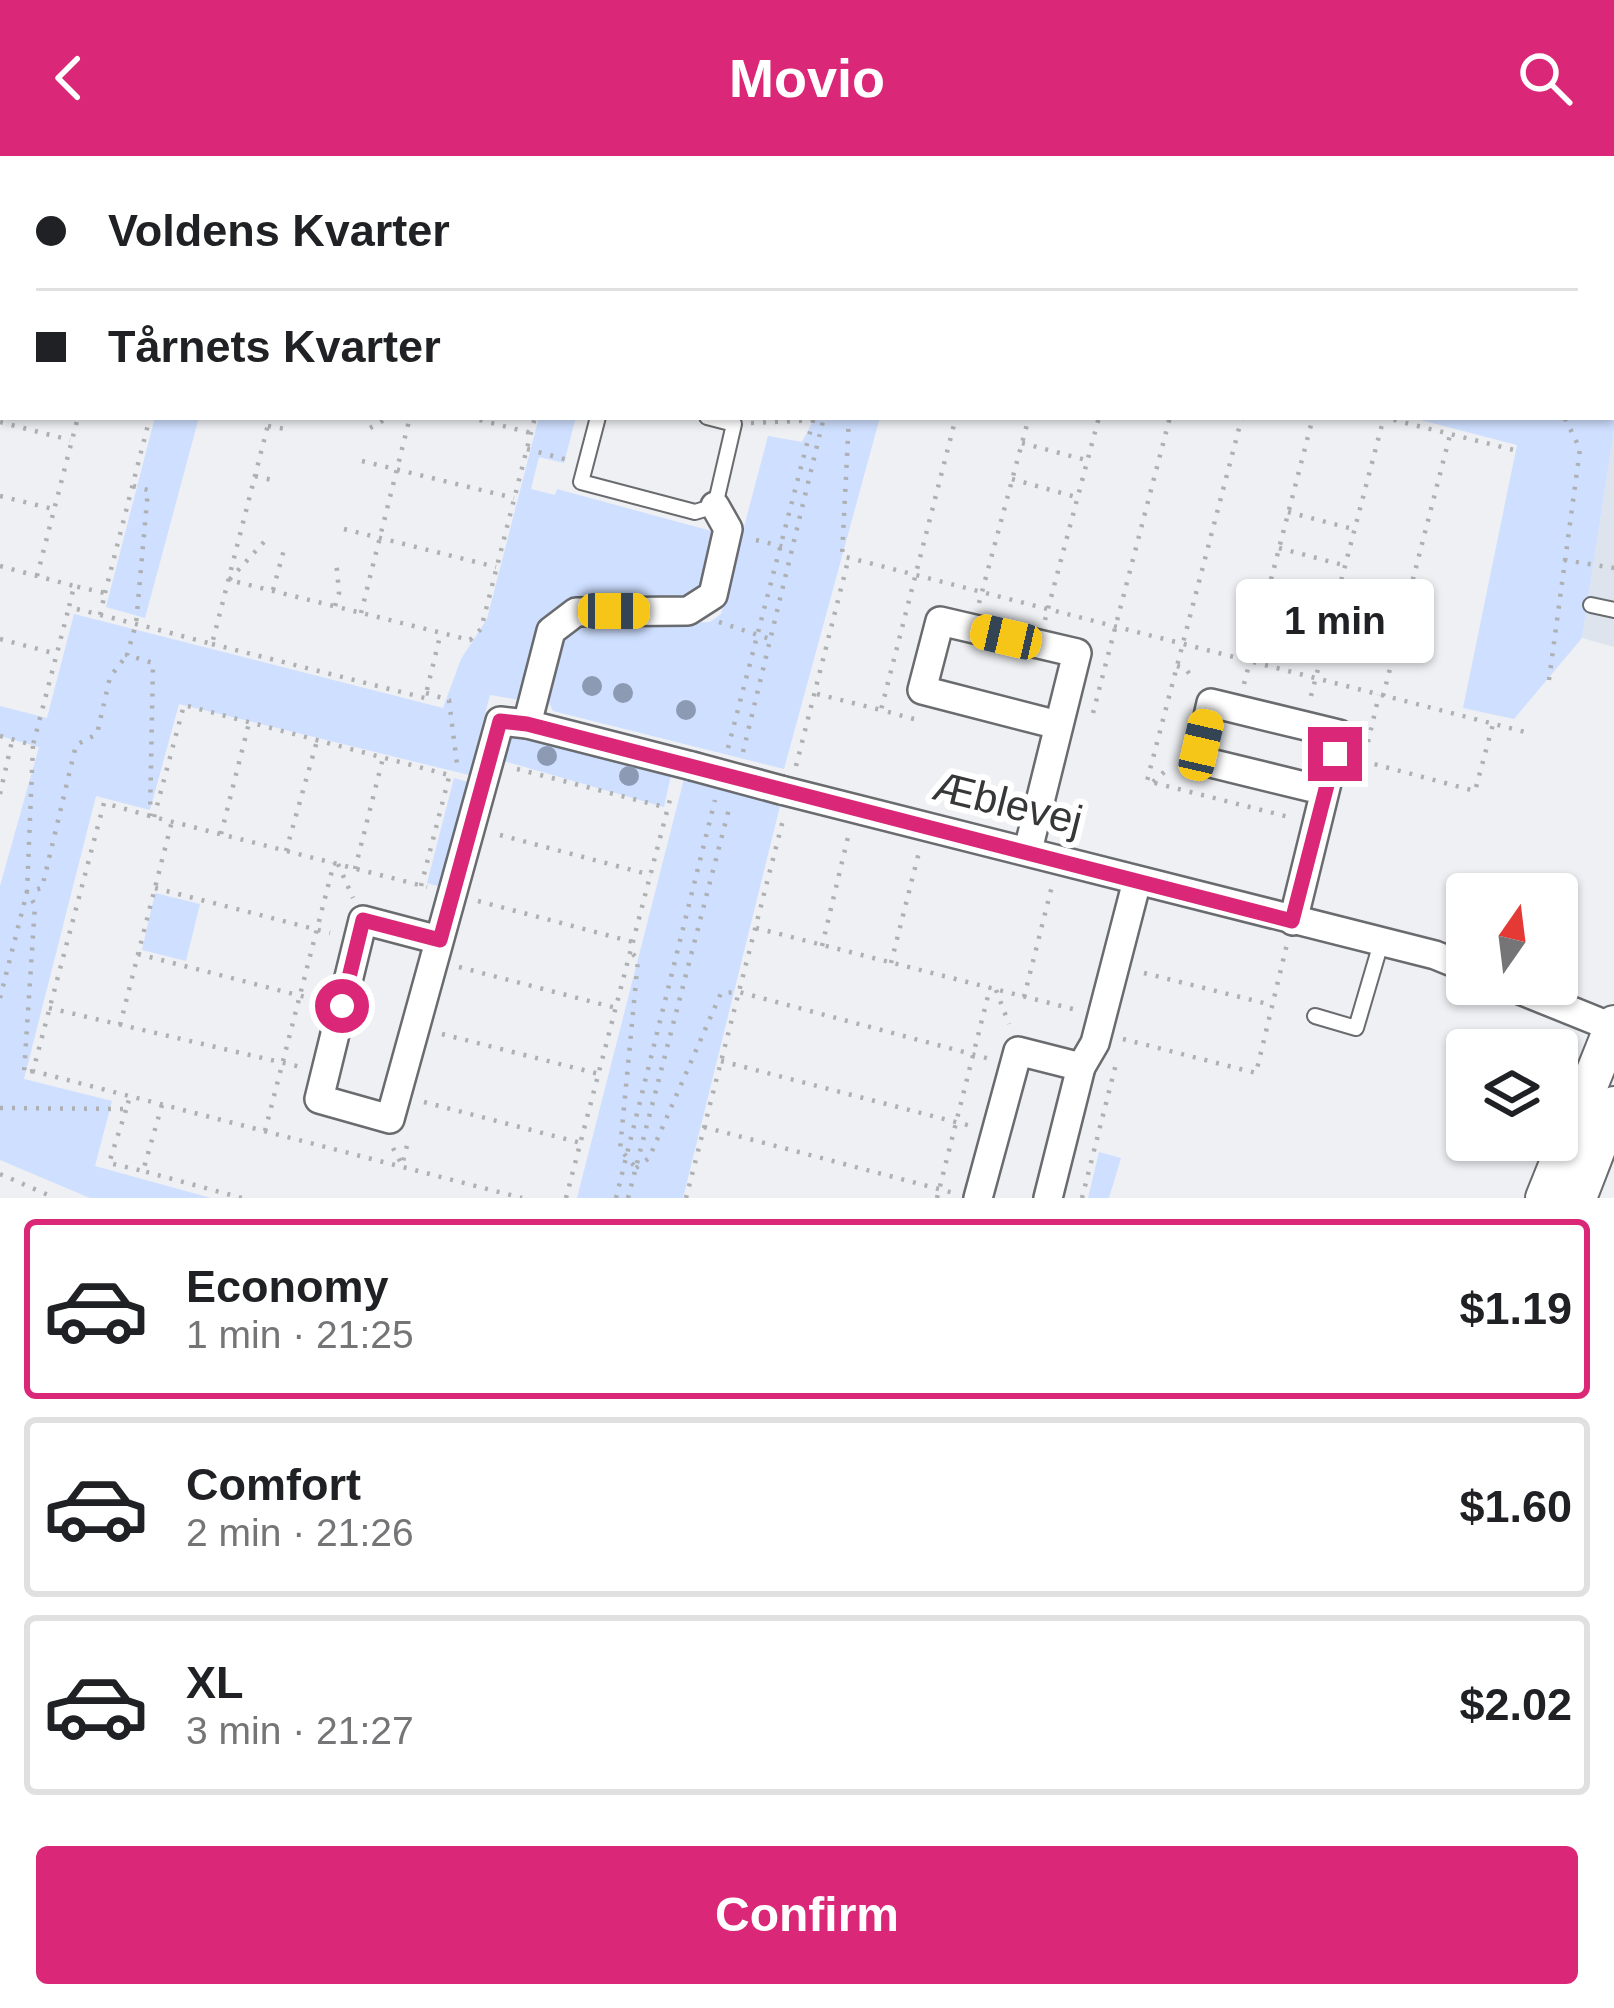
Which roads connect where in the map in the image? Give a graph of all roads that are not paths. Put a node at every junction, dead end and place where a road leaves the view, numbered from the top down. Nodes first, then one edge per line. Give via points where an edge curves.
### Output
1 (597, 420) edge
2 (719, 420) edge
3 (722, 519) junction
4 (1591, 604) dead end
5 (1614, 610) edge
6 (527, 724) junction
7 (1058, 725) junction
8 (1325, 790) junction
9 (1028, 850) junction
10 (1137, 880) junction
11 (1292, 921) junction
12 (1382, 943) junction
13 (437, 951) junction
14 (1446, 960) edge
15 (1558, 1005) edge
16 (1315, 1016) dead end
17 (1614, 1027) edge
18 (1082, 1067) junction
19 (1614, 1105) edge
20 (979, 1198) edge
21 (1048, 1198) edge
22 (1544, 1198) edge
23 (1578, 1198) edge

1 - 3 lane via 581,482
2 - 3 lane via 734,424
3 - 6 street via 713,595 688,611 576,612 551,631
4 - 5 lane
6 - 9 street, Æblevej, bridge via 788,783 855,808
6 - 13 street via 500,721
7 - 7 street via 1076,653 940,621 922,690
7 - 9 street
8 - 8 street via 1339,734 1210,703 1198,760
8 - 11 street
9 - 10 street, Æblevej
10 - 11 street, Æblevej
10 - 18 street
11 - 12 street, Æblevej
12 - 14 street, Æblevej
12 - 16 lane via 1356,1028
13 - 13 street via 390,1119 319,1099 363,920
15 - 17 street
17 - 22 street
18 - 20 street via 1018,1051
18 - 21 street
19 - 23 street

